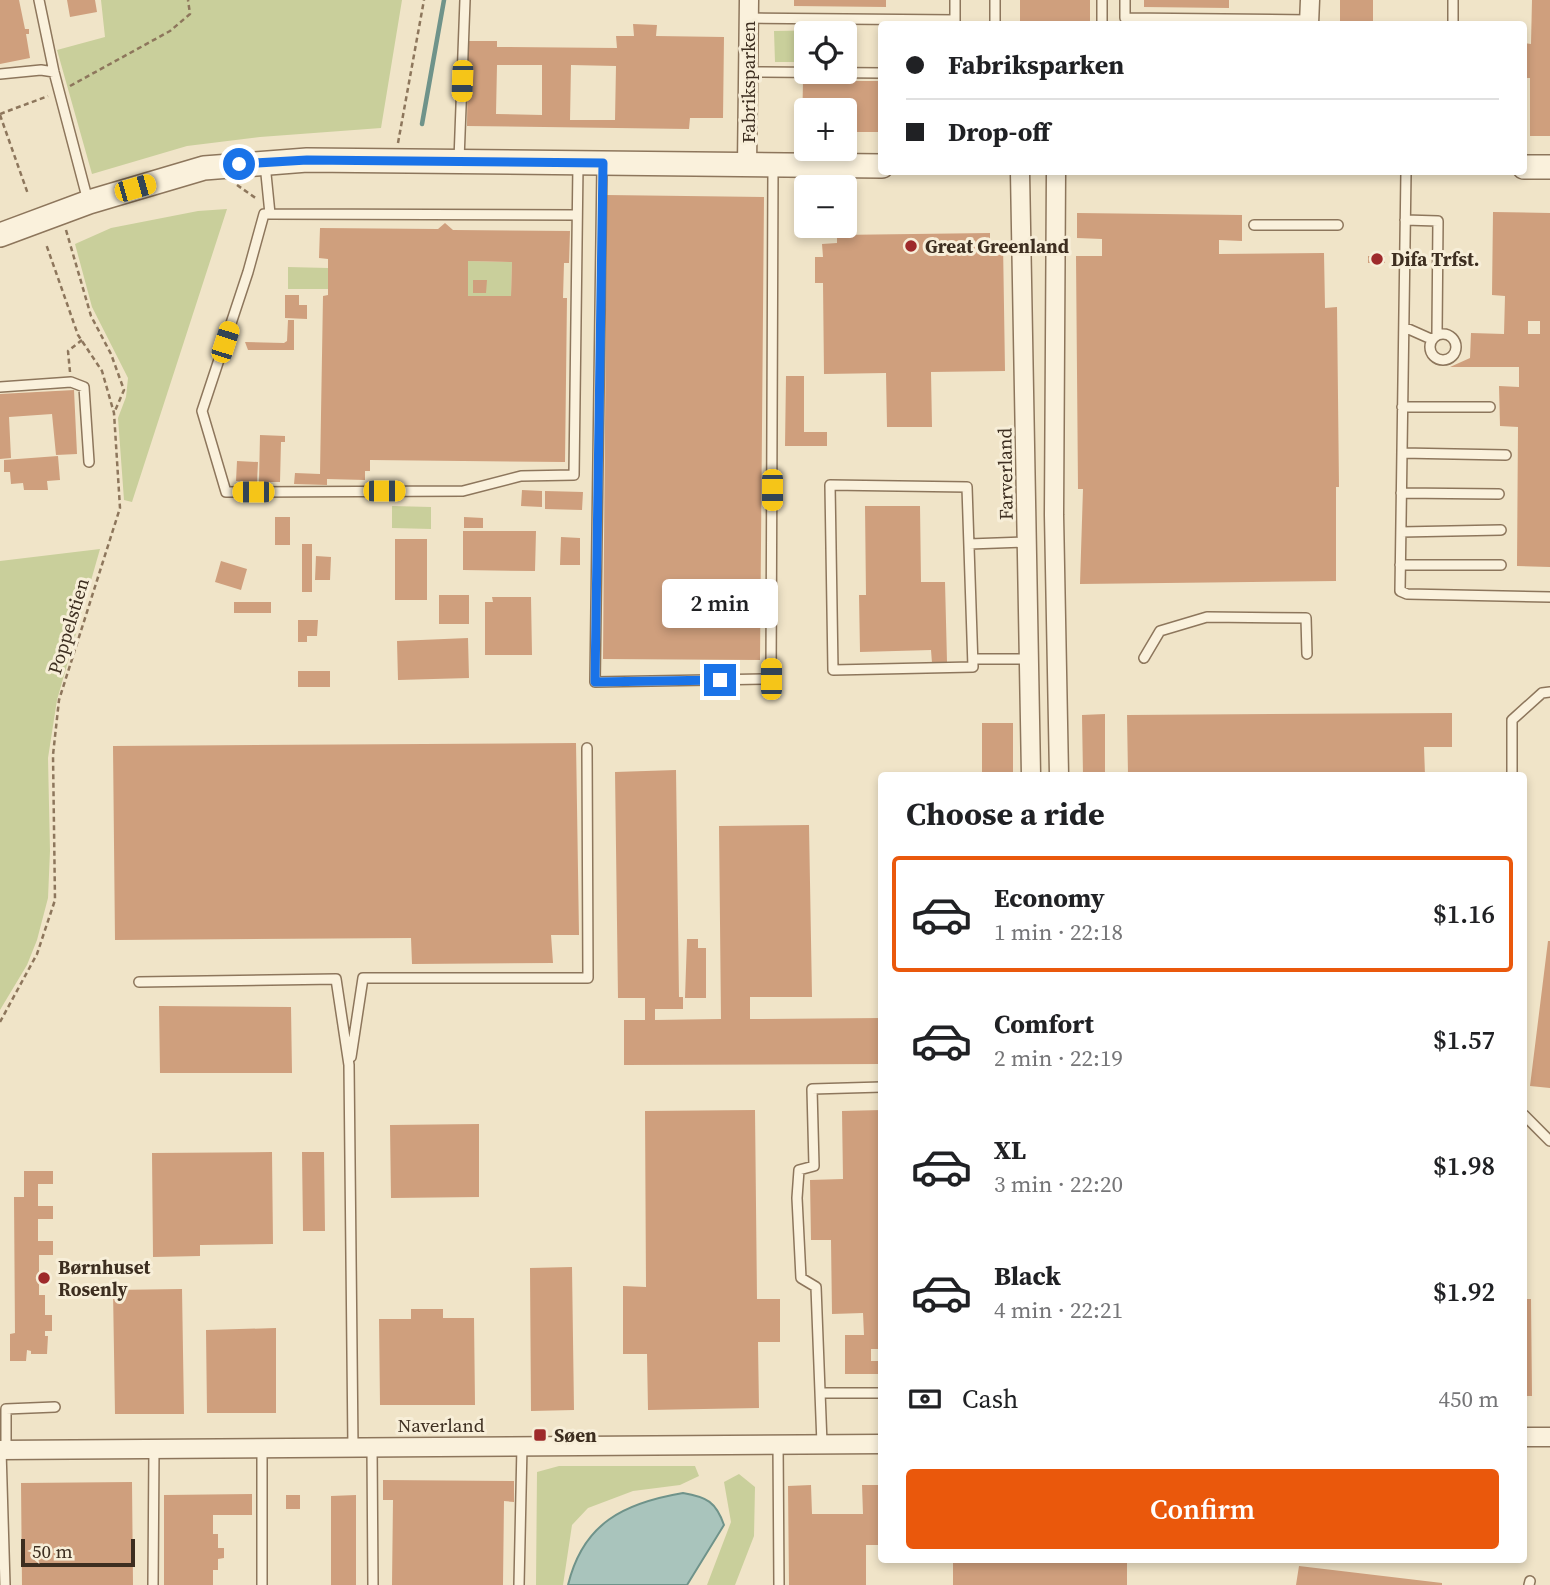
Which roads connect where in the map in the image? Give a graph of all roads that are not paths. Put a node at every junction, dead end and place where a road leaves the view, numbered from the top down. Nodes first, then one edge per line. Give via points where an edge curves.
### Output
1 (39, 0) edge
2 (465, 0) edge
3 (955, 0) edge
4 (995, 0) edge
5 (1102, 0) edge
6 (1125, 0) edge
7 (1310, 0) edge
8 (1453, 0) edge
9 (748, 9) edge
10 (939, 21) edge
11 (955, 21) edge
12 (995, 21) edge
13 (1102, 21) edge
14 (1248, 21) edge
15 (1309, 21) edge
16 (1453, 21) edge
17 (54, 72) junction
18 (749, 72) junction
19 (0, 74) edge
20 (878, 74) edge
21 (265, 161) junction
22 (459, 161) junction
23 (578, 163) junction
24 (603, 163) junction
25 (747, 165) junction
26 (773, 166) junction
27 (878, 166) edge
28 (1527, 167) edge
29 (1550, 167) edge
30 (1020, 175) edge
31 (1056, 175) edge
32 (1406, 175) edge
33 (89, 202) junction
34 (270, 214) junction
35 (576, 215) junction
36 (1405, 220) junction
37 (1254, 225) dead end
38 (1338, 225) dead end
39 (0, 234) edge
40 (1404, 327) junction
41 (0, 387) edge
42 (1402, 407) junction
43 (1490, 407) dead end
44 (1025, 411) junction
45 (1055, 411) junction
46 (1402, 453) junction
47 (1506, 454) dead end
48 (89, 462) dead end
49 (1401, 493) junction
50 (1499, 494) dead end
51 (1501, 530) dead end
52 (1401, 531) junction
53 (1027, 542) junction
54 (969, 544) junction
55 (1400, 565) junction
56 (1501, 565) dead end
57 (1550, 597) edge
58 (1307, 654) dead end
59 (1057, 658) junction
60 (1144, 658) dead end
61 (973, 659) junction
62 (1029, 659) junction
63 (1550, 692) edge
64 (1030, 712) junction
65 (1058, 712) junction
66 (587, 748) dead end
67 (1031, 772) edge
68 (1059, 772) edge
69 (1511, 772) edge
70 (139, 982) dead end
71 (349, 1065) junction
72 (878, 1087) edge
73 (1527, 1118) edge
74 (1550, 1141) edge
75 (878, 1392) edge
76 (820, 1393) junction
77 (55, 1407) dead end
78 (1527, 1437) edge
79 (1550, 1437) edge
80 (778, 1444) junction
81 (822, 1444) junction
82 (878, 1444) edge
83 (522, 1446) junction
84 (353, 1447) junction
85 (372, 1447) junction
86 (262, 1448) junction
87 (154, 1449) junction
88 (2, 1450) edge
89 (5, 1585) edge
90 (153, 1585) edge
91 (262, 1585) edge
92 (373, 1585) edge
93 (519, 1585) edge
94 (779, 1585) edge

1 - 17 lane
2 - 22 lane
3 - 11 lane
4 - 12 lane
5 - 13 lane
6 - 14 lane via 1125,19
7 - 15 street
8 - 16 lane
9 - 10 lane
9 - 18 street, Fabriksparken
17 - 19 lane
17 - 33 lane
18 - 20 lane
18 - 25 street, Fabriksparken
21 - 22 street, Fabriksparken
21 - 33 street, Fabriksparken via 204,168
21 - 34 lane
22 - 23 street, Fabriksparken
23 - 24 street, Fabriksparken
23 - 35 lane
24 - 25 street, Fabriksparken
24 - 26 lane via 595,682 771,679
25 - 26 street, Fabriksparken
26 - 27 street, Fabriksparken
28 - 29 street
30 - 44 street, Farverland
31 - 45 street
32 - 36 lane
33 - 39 street, Fabriksparken
34 - 35 lane
34 - 35 lane via 264,214 202,411 226,492 463,491 521,476 575,475
36 - 40 lane
36 - 40 lane via 1438,221 1434,337
37 - 38 lane
40 - 42 lane
41 - 48 lane via 71,382 84,387
42 - 43 lane
42 - 46 lane
44 - 45 street
44 - 53 street, Farverland
45 - 59 street
46 - 47 lane
46 - 49 lane
49 - 50 lane
49 - 52 lane
51 - 52 lane
52 - 55 lane
53 - 54 lane
53 - 62 street, Farverland
54 - 61 lane
54 - 61 lane via 967,487 830,485 833,670 973,667
55 - 56 lane
55 - 57 lane via 1399,591 1407,594
58 - 60 lane via 1306,618 1207,617 1160,631
59 - 62 street
59 - 65 street
61 - 62 lane
62 - 64 street, Farverland
63 - 69 lane via 1542,693 1512,720
64 - 65 street
64 - 67 street, Farverland
65 - 68 street
66 - 71 lane via 588,978 363,978
70 - 71 lane via 336,979
71 - 84 lane
72 - 76 lane via 812,1089 814,1166 799,1170 797,1198 801,1278 816,1287
73 - 74 lane
75 - 76 lane
76 - 81 lane
77 - 88 lane via 6,1409
78 - 79 street
80 - 81 street, Naverland
80 - 83 street, Naverland
80 - 94 lane
81 - 82 street, Naverland
83 - 85 street, Naverland
83 - 93 lane
84 - 85 street, Naverland
84 - 86 street, Naverland
85 - 92 lane
86 - 87 street, Naverland
86 - 91 lane
87 - 88 street, Naverland
87 - 90 lane
88 - 89 lane

